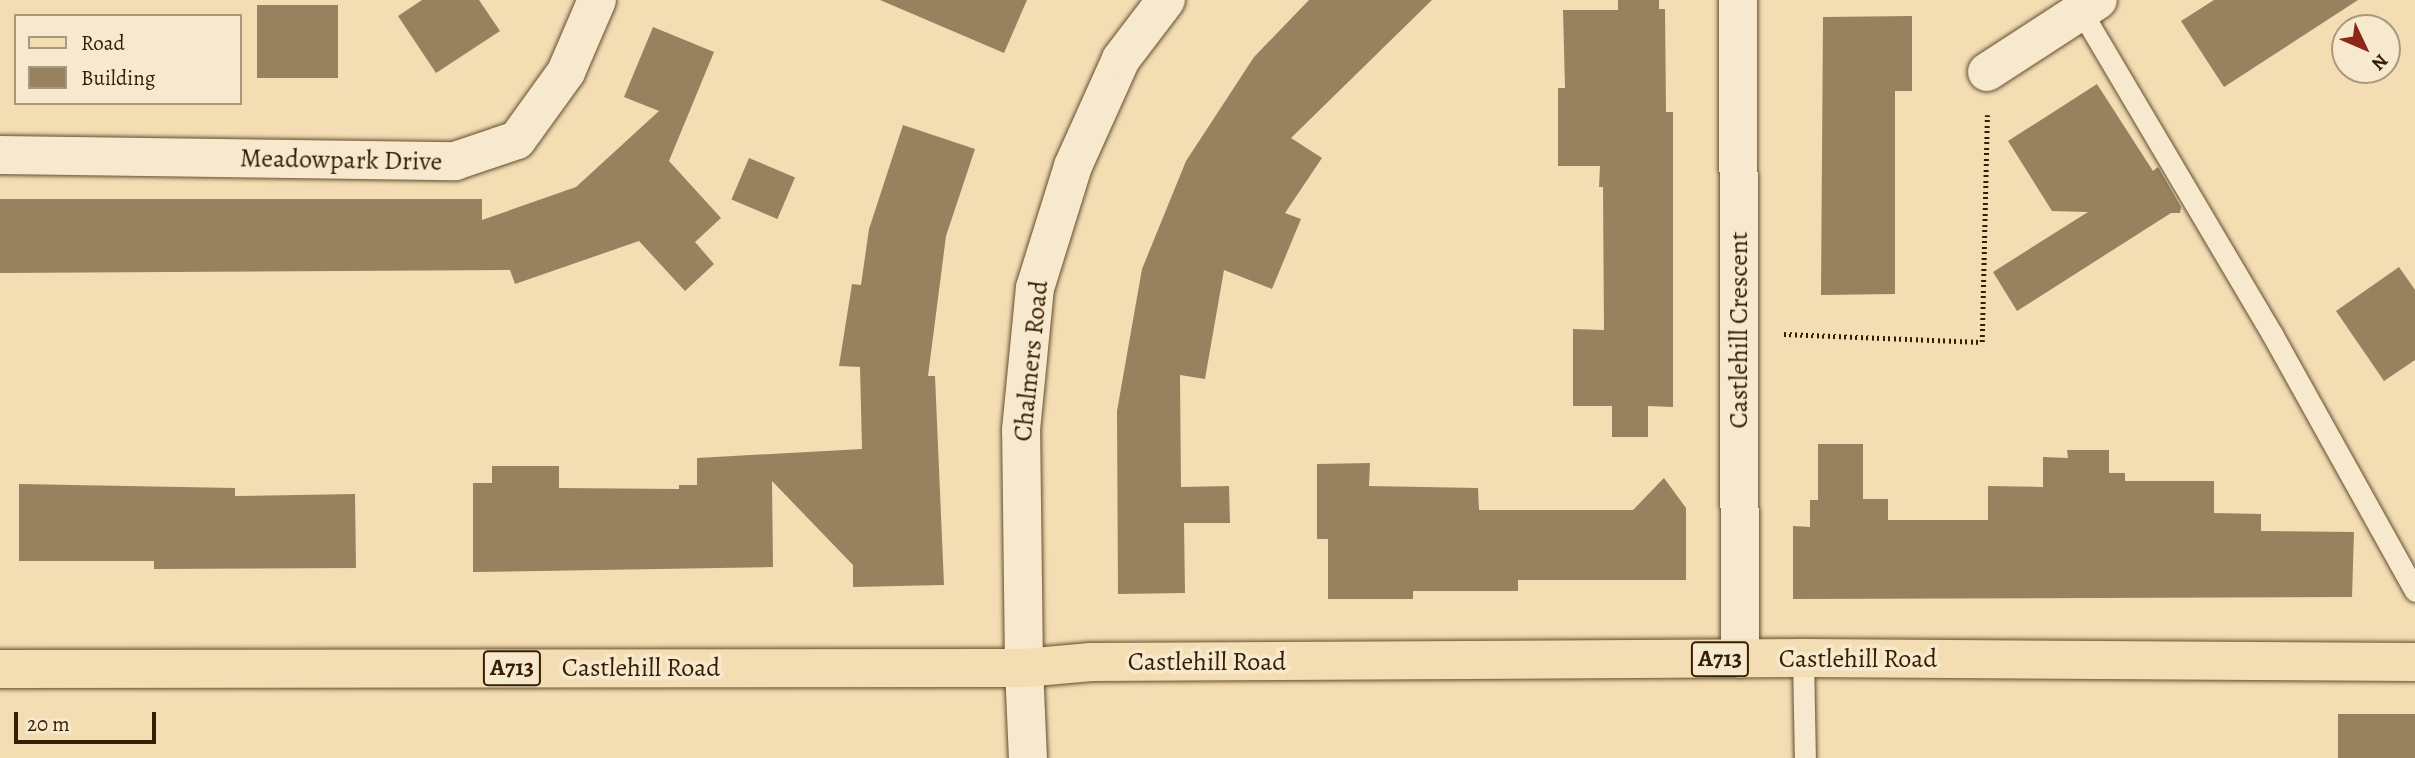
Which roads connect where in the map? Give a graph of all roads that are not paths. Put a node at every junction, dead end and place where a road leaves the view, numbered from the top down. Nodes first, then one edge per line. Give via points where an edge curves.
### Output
1 (597, 0) edge
2 (1166, 0) edge
3 (1738, 0) edge
4 (2089, 6) edge
5 (1987, 72) road end
6 (0, 155) edge
7 (2415, 591) edge
8 (1803, 658) junction
9 (1740, 659) junction
10 (2415, 662) edge
11 (1024, 667) junction
12 (0, 668) edge
13 (1028, 758) edge
14 (1805, 758) edge

1 - 6 street, Meadowpark Drive via 566,72 517,140 455,161
2 - 11 street, Chalmers Road via 1121,59 1073,166 1035,288 1021,430
3 - 9 street, Castlehill Crescent
4 - 5 street
4 - 7 lane
8 - 9 main road, Castlehill Road / A713
8 - 10 main road, Castlehill Road / A713
8 - 14 lane
9 - 11 main road, Castlehill Road / A713 via 1091,662
11 - 12 main road, Castlehill Road / A713
11 - 13 street, Chalmers Road

